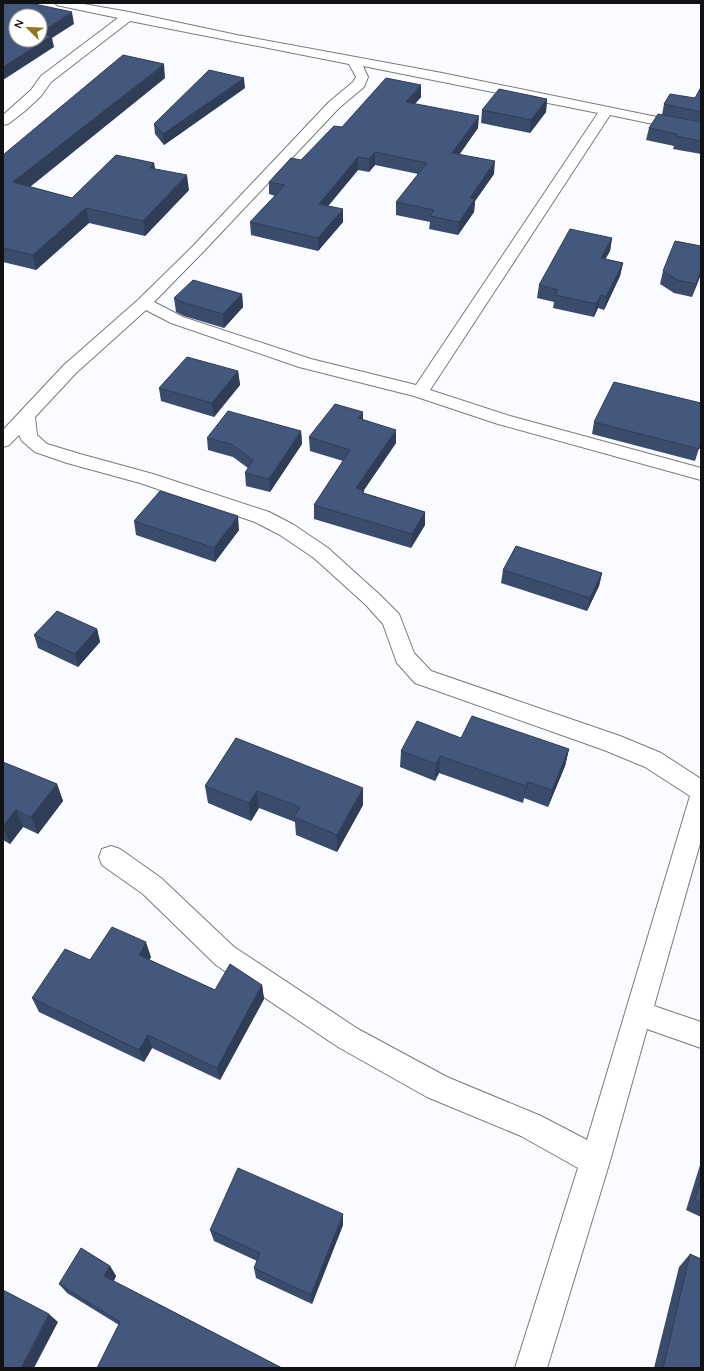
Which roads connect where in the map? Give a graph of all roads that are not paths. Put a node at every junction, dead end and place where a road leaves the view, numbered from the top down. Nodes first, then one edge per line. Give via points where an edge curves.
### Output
1 (61, 3) edge
2 (129, 16) junction
3 (355, 62) junction
4 (606, 111) junction
5 (3, 121) edge
6 (701, 130) edge
7 (144, 303) junction
8 (420, 392) junction
9 (26, 416) junction
10 (3, 441) edge
11 (701, 474) edge
12 (701, 791) edge
13 (701, 798) edge
14 (111, 857) dead end
15 (638, 1013) junction
16 (701, 1035) edge
17 (595, 1161) junction
18 (531, 1368) edge

1 - 2 street
2 - 3 street
2 - 5 street via 46,79 36,93
3 - 4 street
3 - 7 street via 362,78 359,84 334,105
4 - 6 street
4 - 8 street
7 - 8 street via 177,320 305,363
7 - 9 street via 70,370
8 - 11 street via 504,420
9 - 10 street
9 - 12 street via 28,437 41,448 146,478 262,517 287,530 321,553 392,620 405,657 423,677 653,760
13 - 15 street
14 - 17 street via 152,886 225,956 348,1038 437,1087 532,1126
15 - 16 street
15 - 17 street
17 - 18 street

